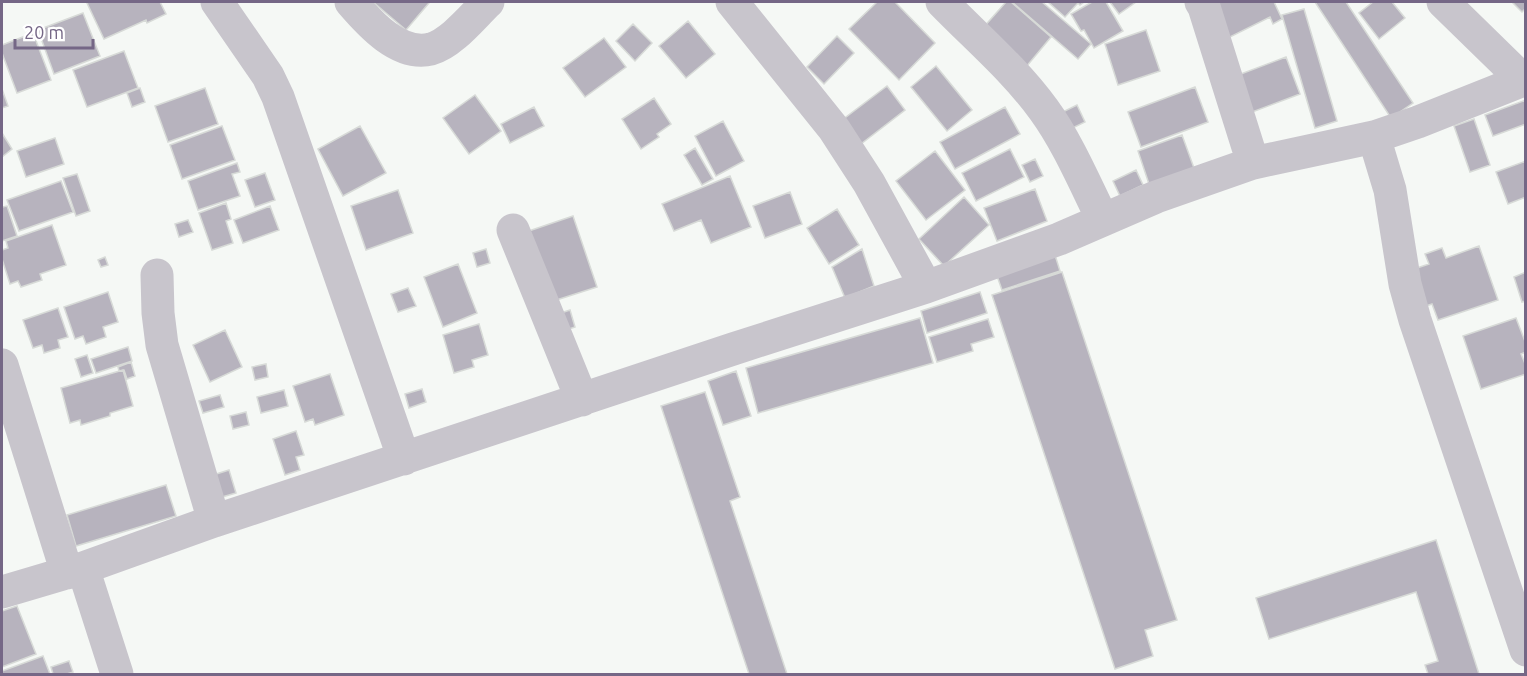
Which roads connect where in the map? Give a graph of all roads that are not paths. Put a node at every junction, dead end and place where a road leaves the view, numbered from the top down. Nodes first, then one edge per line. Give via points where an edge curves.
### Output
1 (216, 2) edge
2 (351, 2) edge
3 (488, 2) edge
4 (732, 2) edge
5 (942, 2) edge
6 (1201, 2) edge
7 (1443, 2) edge
8 (1524, 80) edge
9 (1374, 137) junction
10 (1253, 163) junction
11 (1103, 220) junction
12 (513, 231) dead end
13 (158, 275) dead end
14 (926, 287) junction
15 (2, 365) edge
16 (582, 400) junction
17 (404, 459) junction
18 (214, 521) junction
19 (75, 570) junction
20 (2, 592) edge
21 (1526, 650) edge
22 (117, 675) edge

1 - 17 street via 268,76 278,97
2 - 3 street via 389,39 414,50 432,49 456,34
4 - 14 street via 834,129 869,183
5 - 11 street via 1045,111
6 - 10 street
7 - 8 street
8 - 9 street
9 - 10 street
9 - 21 street via 1390,190 1414,320
10 - 11 street
11 - 14 street
12 - 16 street
13 - 18 street via 162,345
14 - 16 street
15 - 19 street
16 - 17 street
17 - 18 street
18 - 19 street
19 - 20 street
19 - 22 street

